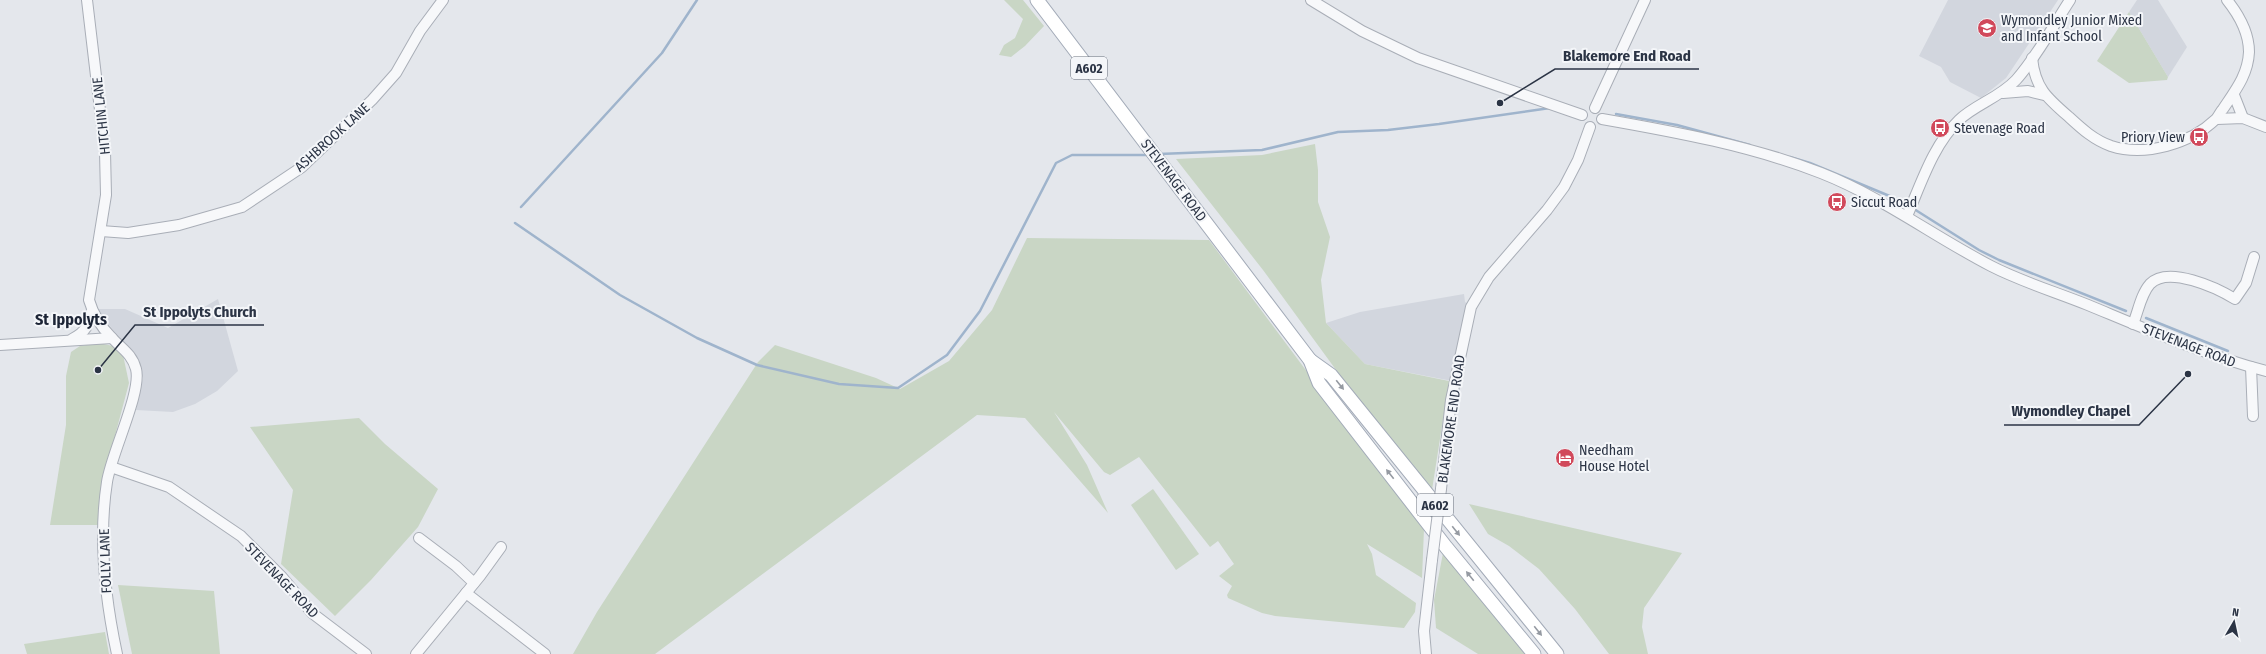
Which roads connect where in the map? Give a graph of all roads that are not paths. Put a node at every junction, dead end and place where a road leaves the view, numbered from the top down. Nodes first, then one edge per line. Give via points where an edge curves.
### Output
1 (87, 0) edge
2 (443, 0) edge
3 (1037, 0) edge
4 (1311, 0) edge
5 (1645, 0) edge
6 (2070, 0) edge
7 (2227, 0) edge
8 (2032, 58) junction
9 (2003, 93) junction
10 (2044, 95) junction
11 (2234, 95) junction
12 (1596, 108) junction
13 (1582, 115) junction
14 (2243, 118) junction
15 (1602, 119) junction
16 (2217, 119) junction
17 (1590, 127) junction
18 (2266, 127) edge
19 (1907, 216) junction
20 (101, 232) junction
21 (2254, 257) dead end
22 (92, 310) junction
23 (2134, 324) junction
24 (112, 338) junction
25 (70, 340) junction
26 (0, 345) edge
27 (1310, 360) junction
28 (2251, 367) junction
29 (2266, 371) edge
30 (2253, 416) dead end
31 (111, 467) junction
32 (419, 538) dead end
33 (501, 547) dead end
34 (474, 583) junction
35 (466, 593) junction
36 (117, 654) edge
37 (366, 654) edge
38 (416, 654) edge
39 (545, 654) edge
40 (1426, 654) edge
41 (1534, 654) edge
42 (1557, 654) edge

1 - 20 street, HITCHIN LANE via 106,152 106,195
2 - 20 street, ASHBROOK LANE via 420,31 396,73 372,100 302,167 242,207 179,225 128,233
3 - 27 main road, STEVENAGE ROAD / A602
4 - 13 street via 1362,31 1418,58
5 - 12 street
6 - 8 street
7 - 11 street via 2242,22 2249,52 2244,75
8 - 9 street
8 - 10 street via 2036,77
9 - 10 street via 2028,91
9 - 19 street via 1966,114 1949,131 1933,158
10 - 16 street via 2093,138 2125,149 2153,149 2165,146 2189,136
11 - 14 street
11 - 16 street
12 - 13 street via 1585,110
12 - 15 street via 1602,114
13 - 17 street via 1586,125
14 - 16 street
14 - 18 street
15 - 17 street via 1595,127
15 - 19 street, STEVENAGE ROAD via 1675,132 1809,168 1865,192
17 - 40 street, BLAKEMORE END ROAD, bridge via 1578,160 1564,187 1489,277 1471,307 1451,400 1424,631
19 - 23 street, STEVENAGE ROAD via 1992,266
20 - 22 street via 89,300
21 - 23 street via 2246,283 2235,299 2200,282 2163,277 2153,281 2147,287
22 - 24 street
22 - 25 street via 88,326 82,334
23 - 28 street, STEVENAGE ROAD
24 - 25 street
24 - 31 street via 130,353 136,370 136,391
25 - 26 street
41 -> 27 main road, A602 via 1446,547 1319,383
27 -> 42 main road, A602 via 1332,375
28 - 29 street, STEVENAGE ROAD
28 - 30 street
31 - 36 street, FOLLY LANE via 107,482 104,524 104,567 107,604
31 - 37 street, STEVENAGE ROAD via 169,487 240,536 282,577 312,613
32 - 34 street
33 - 34 street
34 - 35 street
35 - 38 street
35 - 39 street

